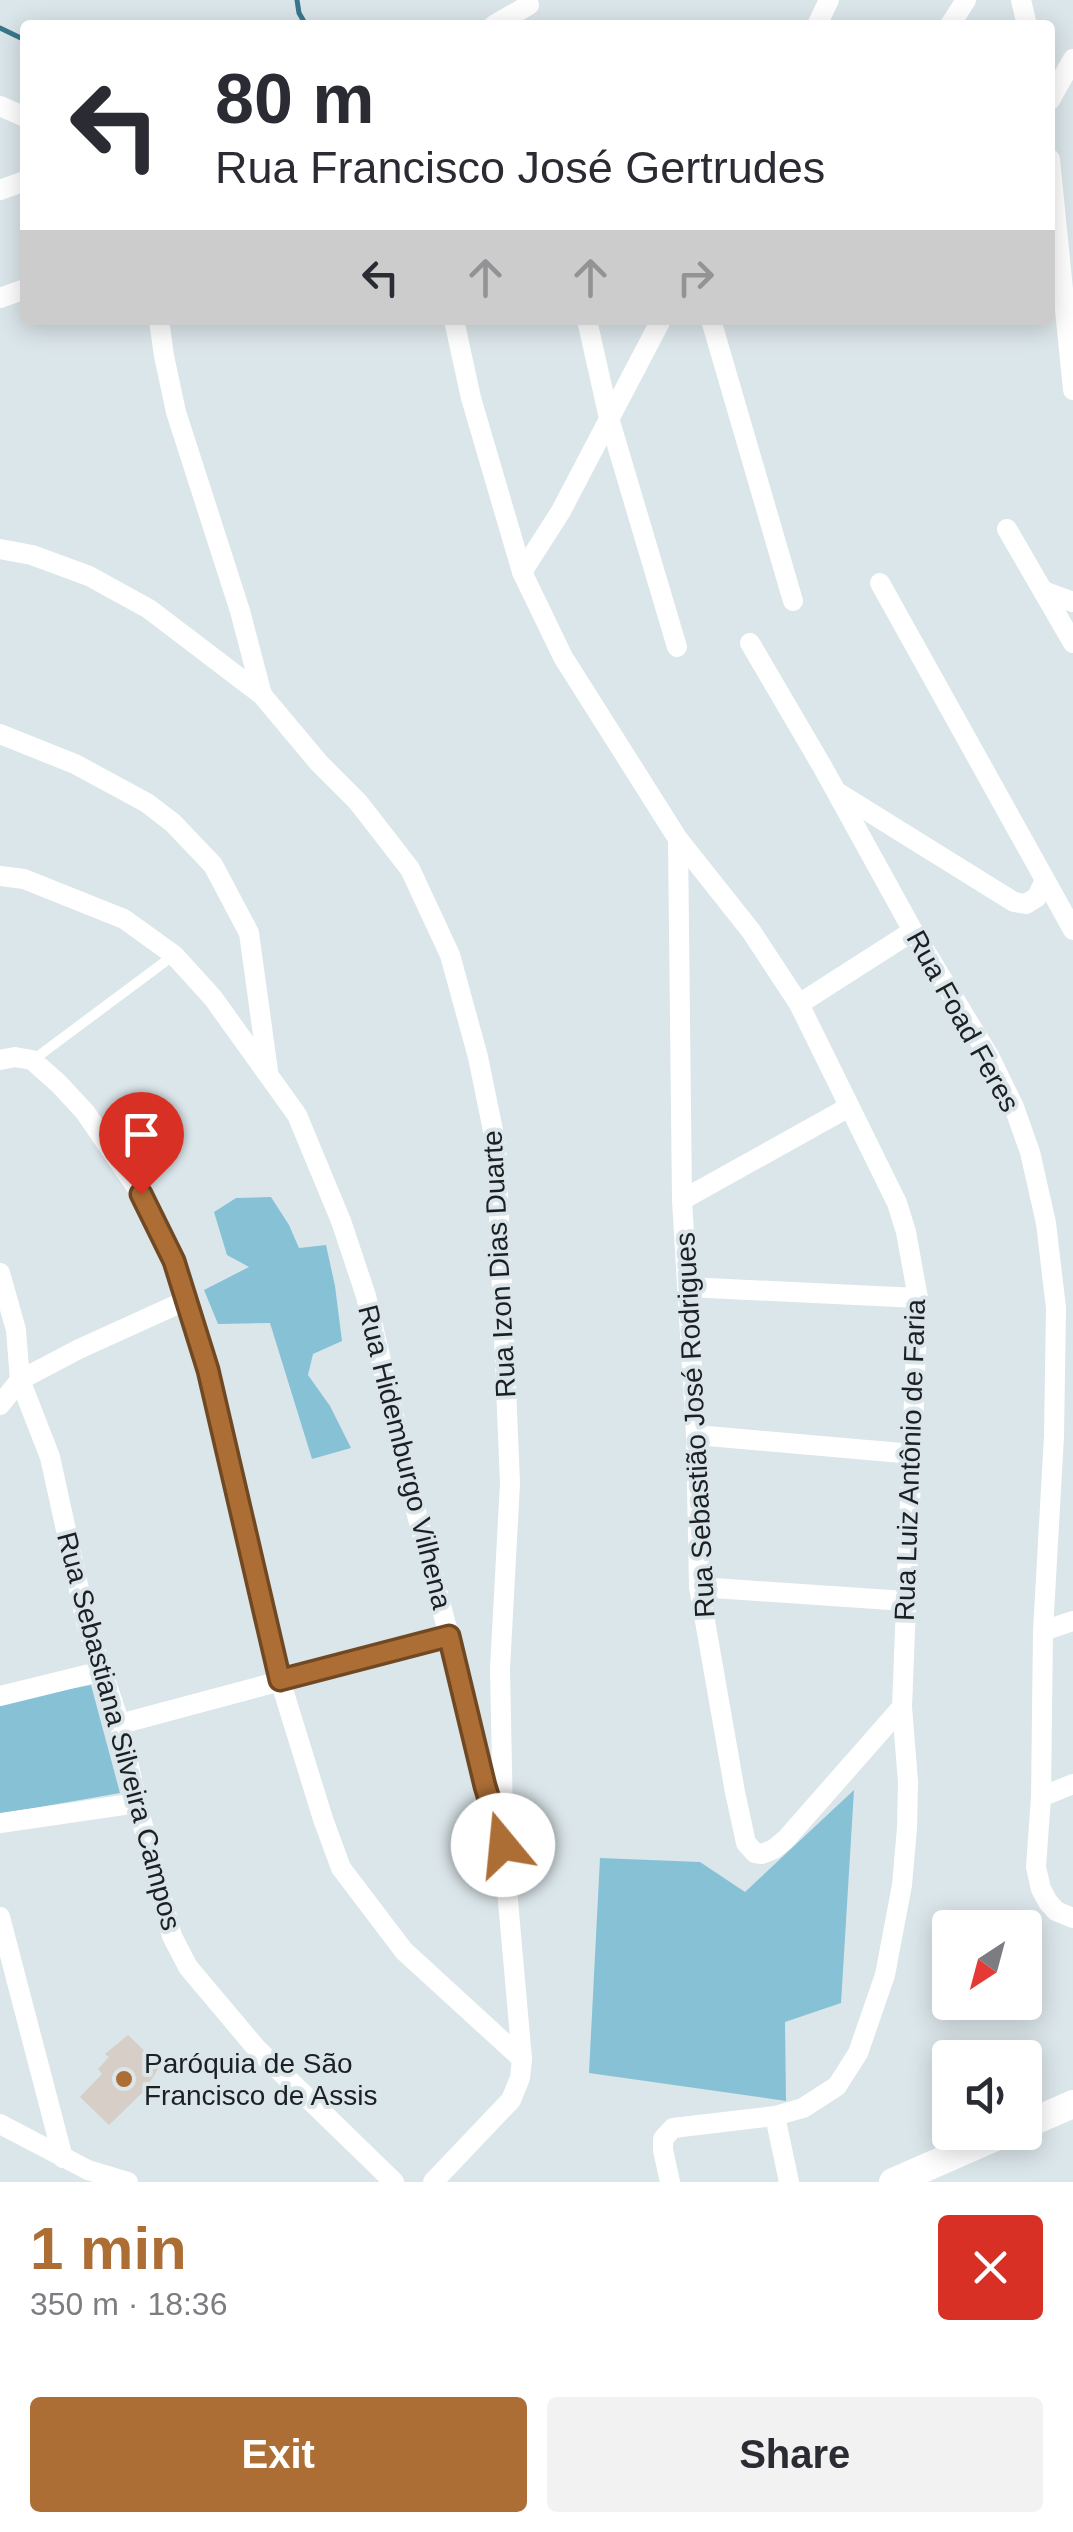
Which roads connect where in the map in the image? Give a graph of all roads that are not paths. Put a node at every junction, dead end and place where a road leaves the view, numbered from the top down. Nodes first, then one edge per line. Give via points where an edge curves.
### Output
1 (532, 3) edge
2 (503, 20) edge
3 (1073, 59) edge
4 (1055, 91) edge
5 (1055, 209) edge
6 (160, 325) edge
7 (455, 325) edge
8 (588, 325) edge
9 (658, 325) edge
10 (712, 325) edge
11 (1073, 390) edge
12 (610, 418) junction
13 (1007, 529) dead end
14 (0, 549) edge
15 (522, 572) junction
16 (880, 583) dead end
17 (1043, 591) junction
18 (792, 601) dead end
19 (1073, 602) edge
20 (1073, 643) edge
21 (750, 644) dead end
22 (677, 646) dead end
23 (262, 695) junction
24 (0, 734) edge
25 (836, 790) junction
26 (678, 839) junction
27 (0, 876) edge
28 (1045, 880) junction
29 (1071, 922) edge
30 (913, 930) junction
31 (174, 955) junction
32 (799, 1004) junction
33 (0, 1060) edge
34 (32, 1060) junction
35 (268, 1073) junction
36 (849, 1107) junction
37 (682, 1200) junction
38 (1, 1284) edge
39 (688, 1287) junction
40 (918, 1298) junction
41 (187, 1300) junction
42 (20, 1380) junction
43 (0, 1405) edge
44 (1064, 1434) edge
45 (696, 1435) junction
46 (913, 1454) junction
47 (699, 1588) junction
48 (904, 1602) junction
49 (1073, 1621) edge
50 (1044, 1631) junction
51 (449, 1636) junction
52 (102, 1671) junction
53 (280, 1680) junction
54 (0, 1696) edge
55 (902, 1707) junction
56 (120, 1724) junction
57 (1073, 1784) edge
58 (1041, 1797) junction
59 (137, 1803) junction
60 (0, 1823) edge
61 (503, 1845) junction
62 (1065, 1914) edge
63 (0, 1917) edge
64 (522, 2059) junction
65 (1073, 2104) edge
66 (776, 2116) junction
67 (1042, 2118) edge
68 (0, 2124) edge
69 (966, 2150) edge
70 (63, 2158) junction
71 (128, 2182) edge
72 (394, 2182) edge
73 (434, 2182) edge
74 (670, 2182) edge
75 (789, 2182) edge
76 (893, 2182) edge

1 - 2 street
3 - 4 street
5 - 11 street
6 - 23 street via 176,412
7 - 15 street, Rua Luiz Antônio de Faria
8 - 12 street
9 - 12 street
10 - 18 street
12 - 15 street
12 - 22 street
13 - 17 street
14 - 23 street, Rua Izon Dias Duarte via 89,576 149,609
15 - 26 street, Rua Luiz Antônio de Faria via 562,658
16 - 28 street
17 - 19 street
17 - 20 street
21 - 25 street, Rua Foad Feres
23 - 61 street, Rua Izon Dias Duarte via 410,869 450,955 478,1057 496,1145 510,1482 500,1669
24 - 35 street via 148,803 212,865 249,933
25 - 28 street via 1014,902 1037,897
25 - 30 street, Rua Foad Feres
26 - 32 street, Rua Luiz Antônio de Faria via 752,931
26 - 37 street, Rua Sebastião José Rodrigues
27 - 31 street, Rua Hidemburgo Vilhena via 124,919
28 - 29 street
30 - 32 street
30 - 44 street, Rua Foad Feres via 989,1056 1030,1152 1046,1223
31 - 34 lane
31 - 35 street, Rua Hidemburgo Vilhena
32 - 36 street, Rua Luiz Antônio de Faria
33 - 34 street
34 - 41 street via 85,1112 141,1194
35 - 51 street, Rua Hidemburgo Vilhena via 297,1115 366,1296
36 - 37 street
36 - 40 street, Rua Luiz Antônio de Faria via 896,1203
37 - 39 street, Rua Sebastião José Rodrigues
38 - 42 street, Rua Sebastiana Silveira Campos via 16,1330
39 - 40 street
39 - 45 street, Rua Sebastião José Rodrigues
40 - 46 street, Rua Luiz Antônio de Faria
41 - 42 street
41 - 53 street
42 - 43 street
42 - 52 street, Rua Sebastiana Silveira Campos via 50,1457
44 - 50 street, Rua Foad Feres
45 - 46 street
45 - 47 street, Rua Sebastião José Rodrigues
46 - 48 street, Rua Luiz Antônio de Faria
47 - 48 street
47 - 55 street, Rua Sebastião José Rodrigues via 735,1792 746,1843 756,1853 786,1839
48 - 55 street, Rua Luiz Antônio de Faria
49 - 50 street
50 - 58 street, Rua Foad Feres
51 - 53 street
51 - 61 street, Rua Hidemburgo Vilhena
52 - 54 street
52 - 56 street, Rua Sebastiana Silveira Campos
53 - 56 street
53 - 64 street via 341,1868 404,1951
55 - 66 street, Rua Luiz Antônio de Faria via 907,1828 886,1975 858,2053 837,2086
56 - 59 street, Rua Sebastiana Silveira Campos
57 - 58 street
58 - 62 street, Rua Foad Feres via 1036,1867 1041,1889
59 - 60 street
59 - 72 street, Rua Sebastiana Silveira Campos via 162,1907 188,1967 257,2048
61 - 64 street, Rua Hidemburgo Vilhena
63 - 70 street
64 - 73 street, Rua Hidemburgo Vilhena via 511,2100
65 - 67 street
66 - 74 street, Rua Luiz Antônio de Faria via 673,2128 663,2139
66 - 75 street
68 - 70 street
69 - 76 street
70 - 71 street

